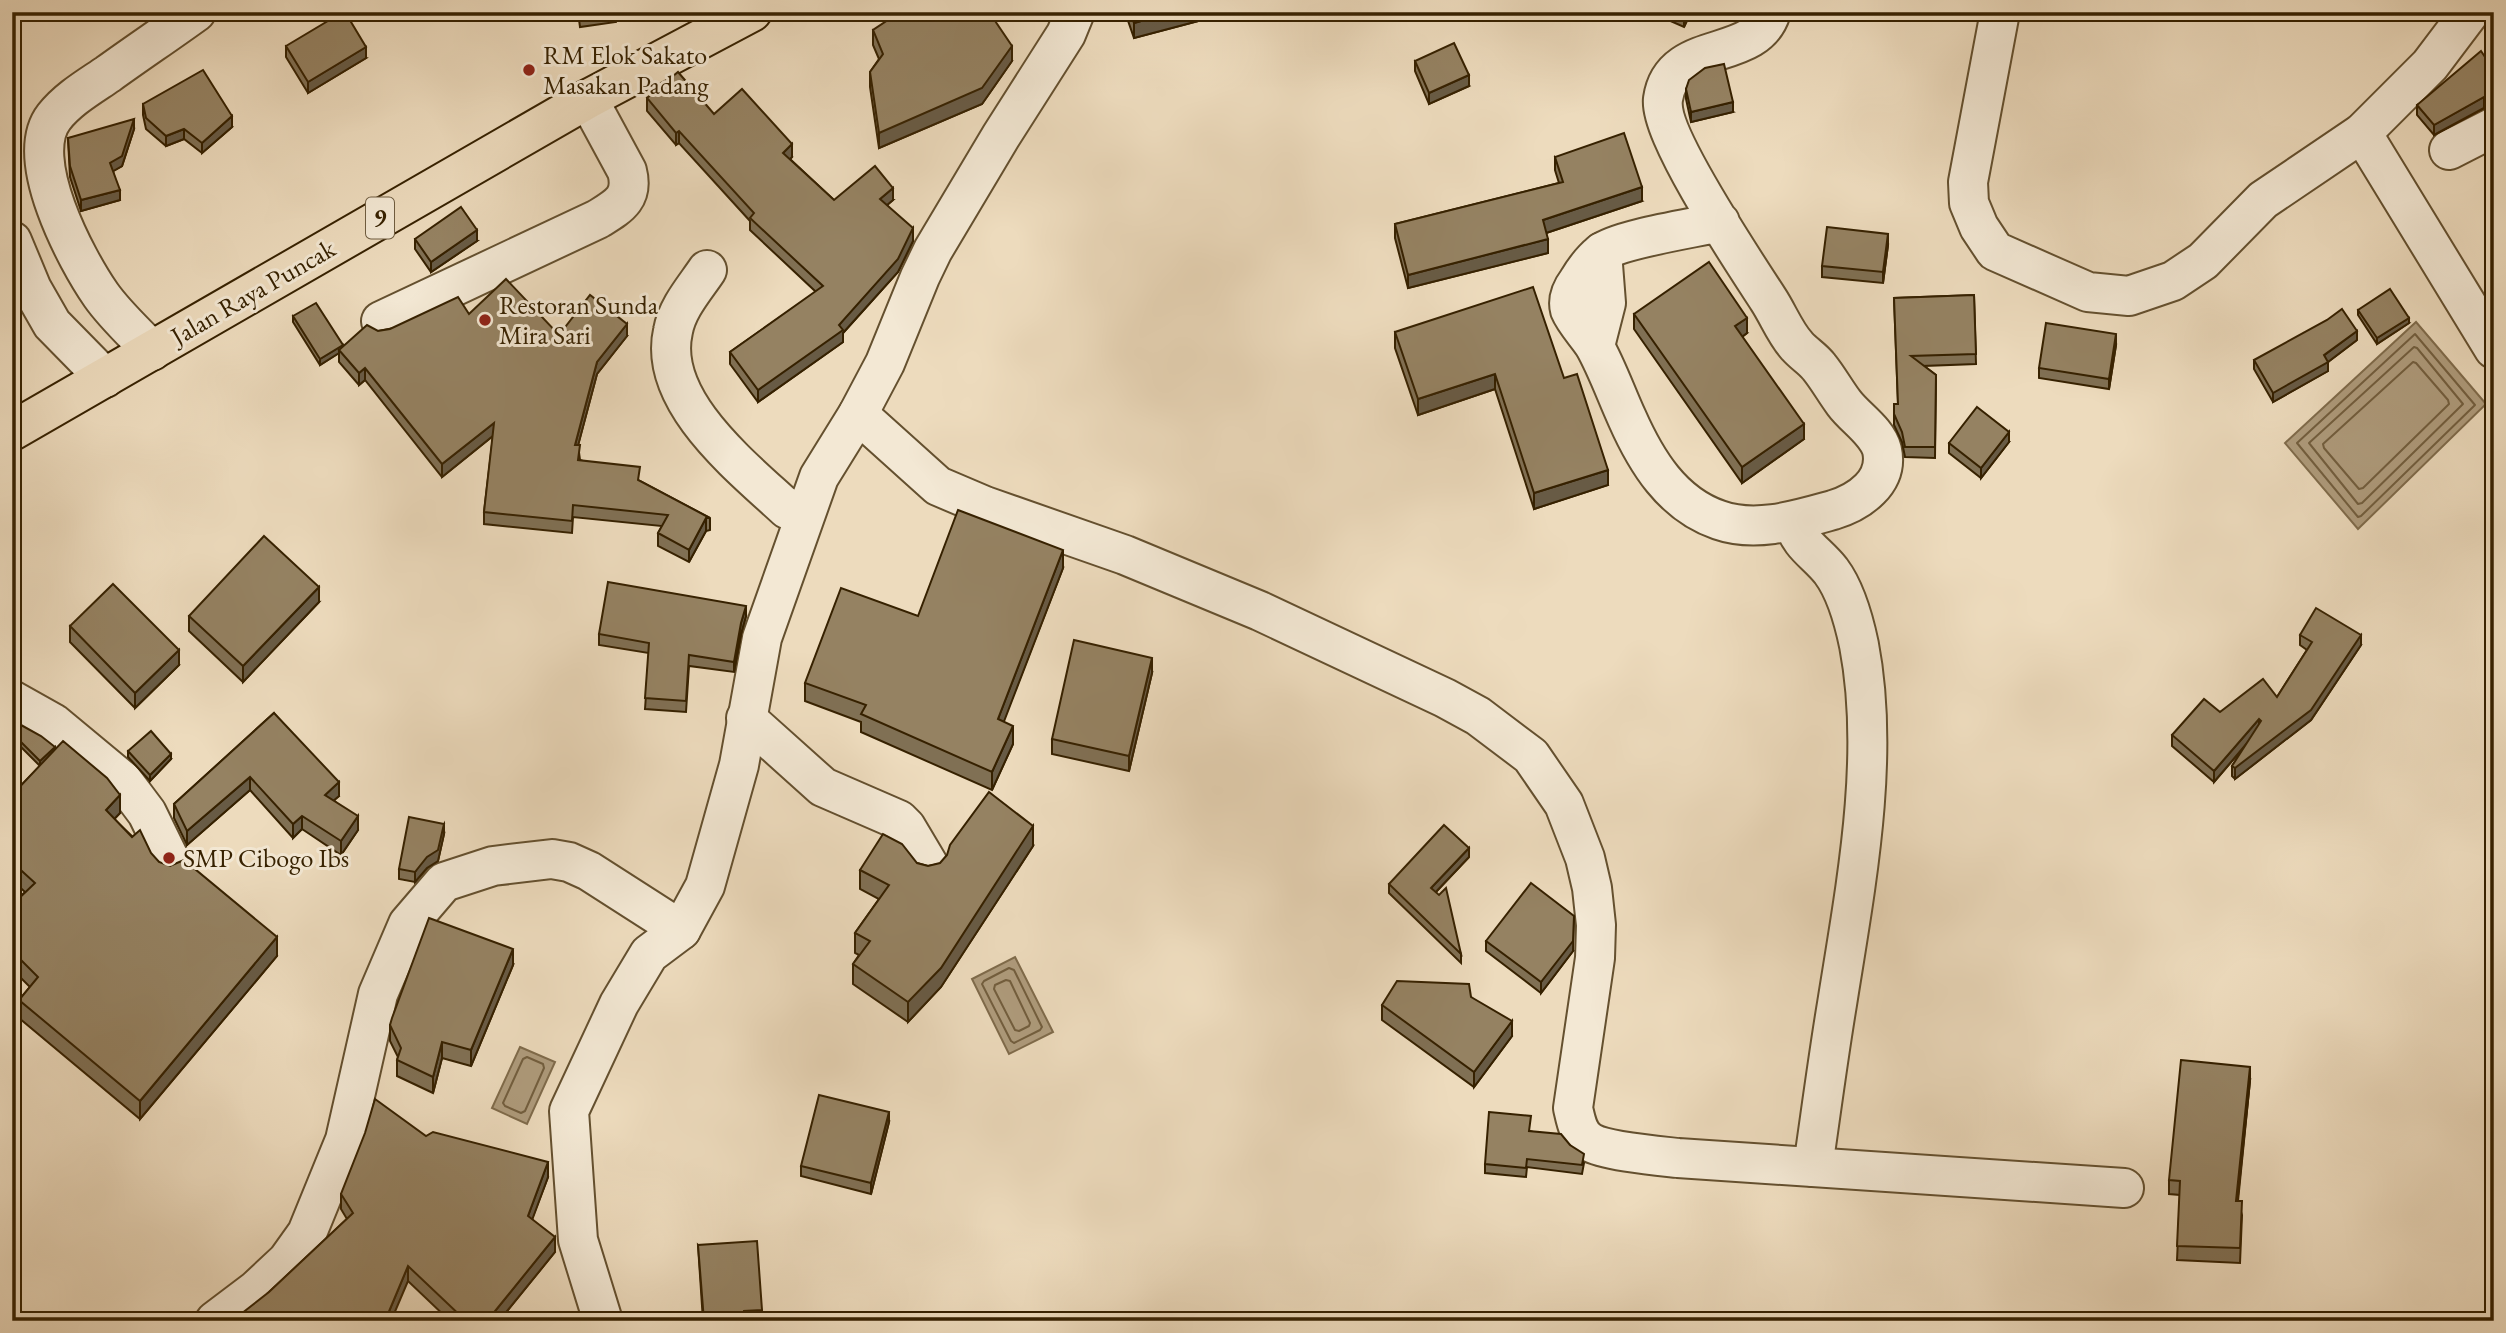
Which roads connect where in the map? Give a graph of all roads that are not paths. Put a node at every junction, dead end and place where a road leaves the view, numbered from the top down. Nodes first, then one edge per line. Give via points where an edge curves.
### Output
1 (196, 12) edge
2 (752, 12) edge
3 (1075, 12) edge
4 (1771, 12) edge
5 (2000, 12) edge
6 (2470, 12) edge
7 (588, 99) junction
8 (2494, 127) edge
9 (2362, 133) junction
10 (2449, 150) dead end
11 (1720, 222) junction
12 (12, 241) edge
13 (707, 270) dead end
14 (381, 321) dead end
15 (2494, 349) edge
16 (152, 351) junction
17 (105, 378) junction
18 (858, 414) junction
19 (12, 431) edge
20 (807, 508) junction
21 (1793, 522) junction
22 (12, 700) edge
23 (746, 718) junction
24 (171, 862) edge
25 (928, 864) edge
26 (681, 930) junction
27 (1814, 1167) junction
28 (2124, 1188) dead end
29 (215, 1321) edge
30 (603, 1321) edge

1 - 16 street via 79,94 52,120 45,134 48,183 69,239 101,296
2 - 7 highway, Jalan Raya Puncak / 9
3 - 18 street via 1066,34 933,250
4 - 11 street via 1762,31 1751,40 1693,59 1677,72 1663,100 1678,149
5 - 9 street via 1968,182 1969,203 1995,251 2088,292 2129,296 2173,281 2203,261 2263,200
6 - 9 street via 2430,65
7 - 14 street via 630,184 616,208
7 - 16 highway, Jalan Raya Puncak / 9
8 - 10 street
9 - 15 street
11 - 21 street via 1790,338 1818,365 1844,404 1876,437 1882,451 1882,469 1870,492 1840,508
11 - 21 street via 1602,252 1571,291 1570,309 1595,346 1640,448 1662,481 1698,510 1733,525
12 - 17 street via 52,324
13 - 20 street via 673,330 671,353 677,380 705,428 742,467 787,509
16 - 17 highway, Jalan Raya Puncak / 9
17 - 19 highway, Jalan Raya Puncak / 9
18 - 20 street via 819,477
18 - 27 street via 938,486 1260,611 1445,698 1478,716 1531,756 1564,804 1592,888 1595,958 1573,1108 1581,1133 1591,1143 1623,1151
20 - 23 street via 762,638
21 - 27 street via 1797,536 1832,572 1846,598 1860,654 1866,718 1866,789 1853,906
22 - 24 street via 53,723 123,781 147,813
23 - 25 street via 823,787 899,820
23 - 26 street via 705,886
26 - 29 street via 569,862 552,859 493,866 443,882 408,924 378,994 345,1140 307,1233 287,1261
26 - 30 street via 649,954 619,1004 569,1111 578,1240
27 - 28 street

